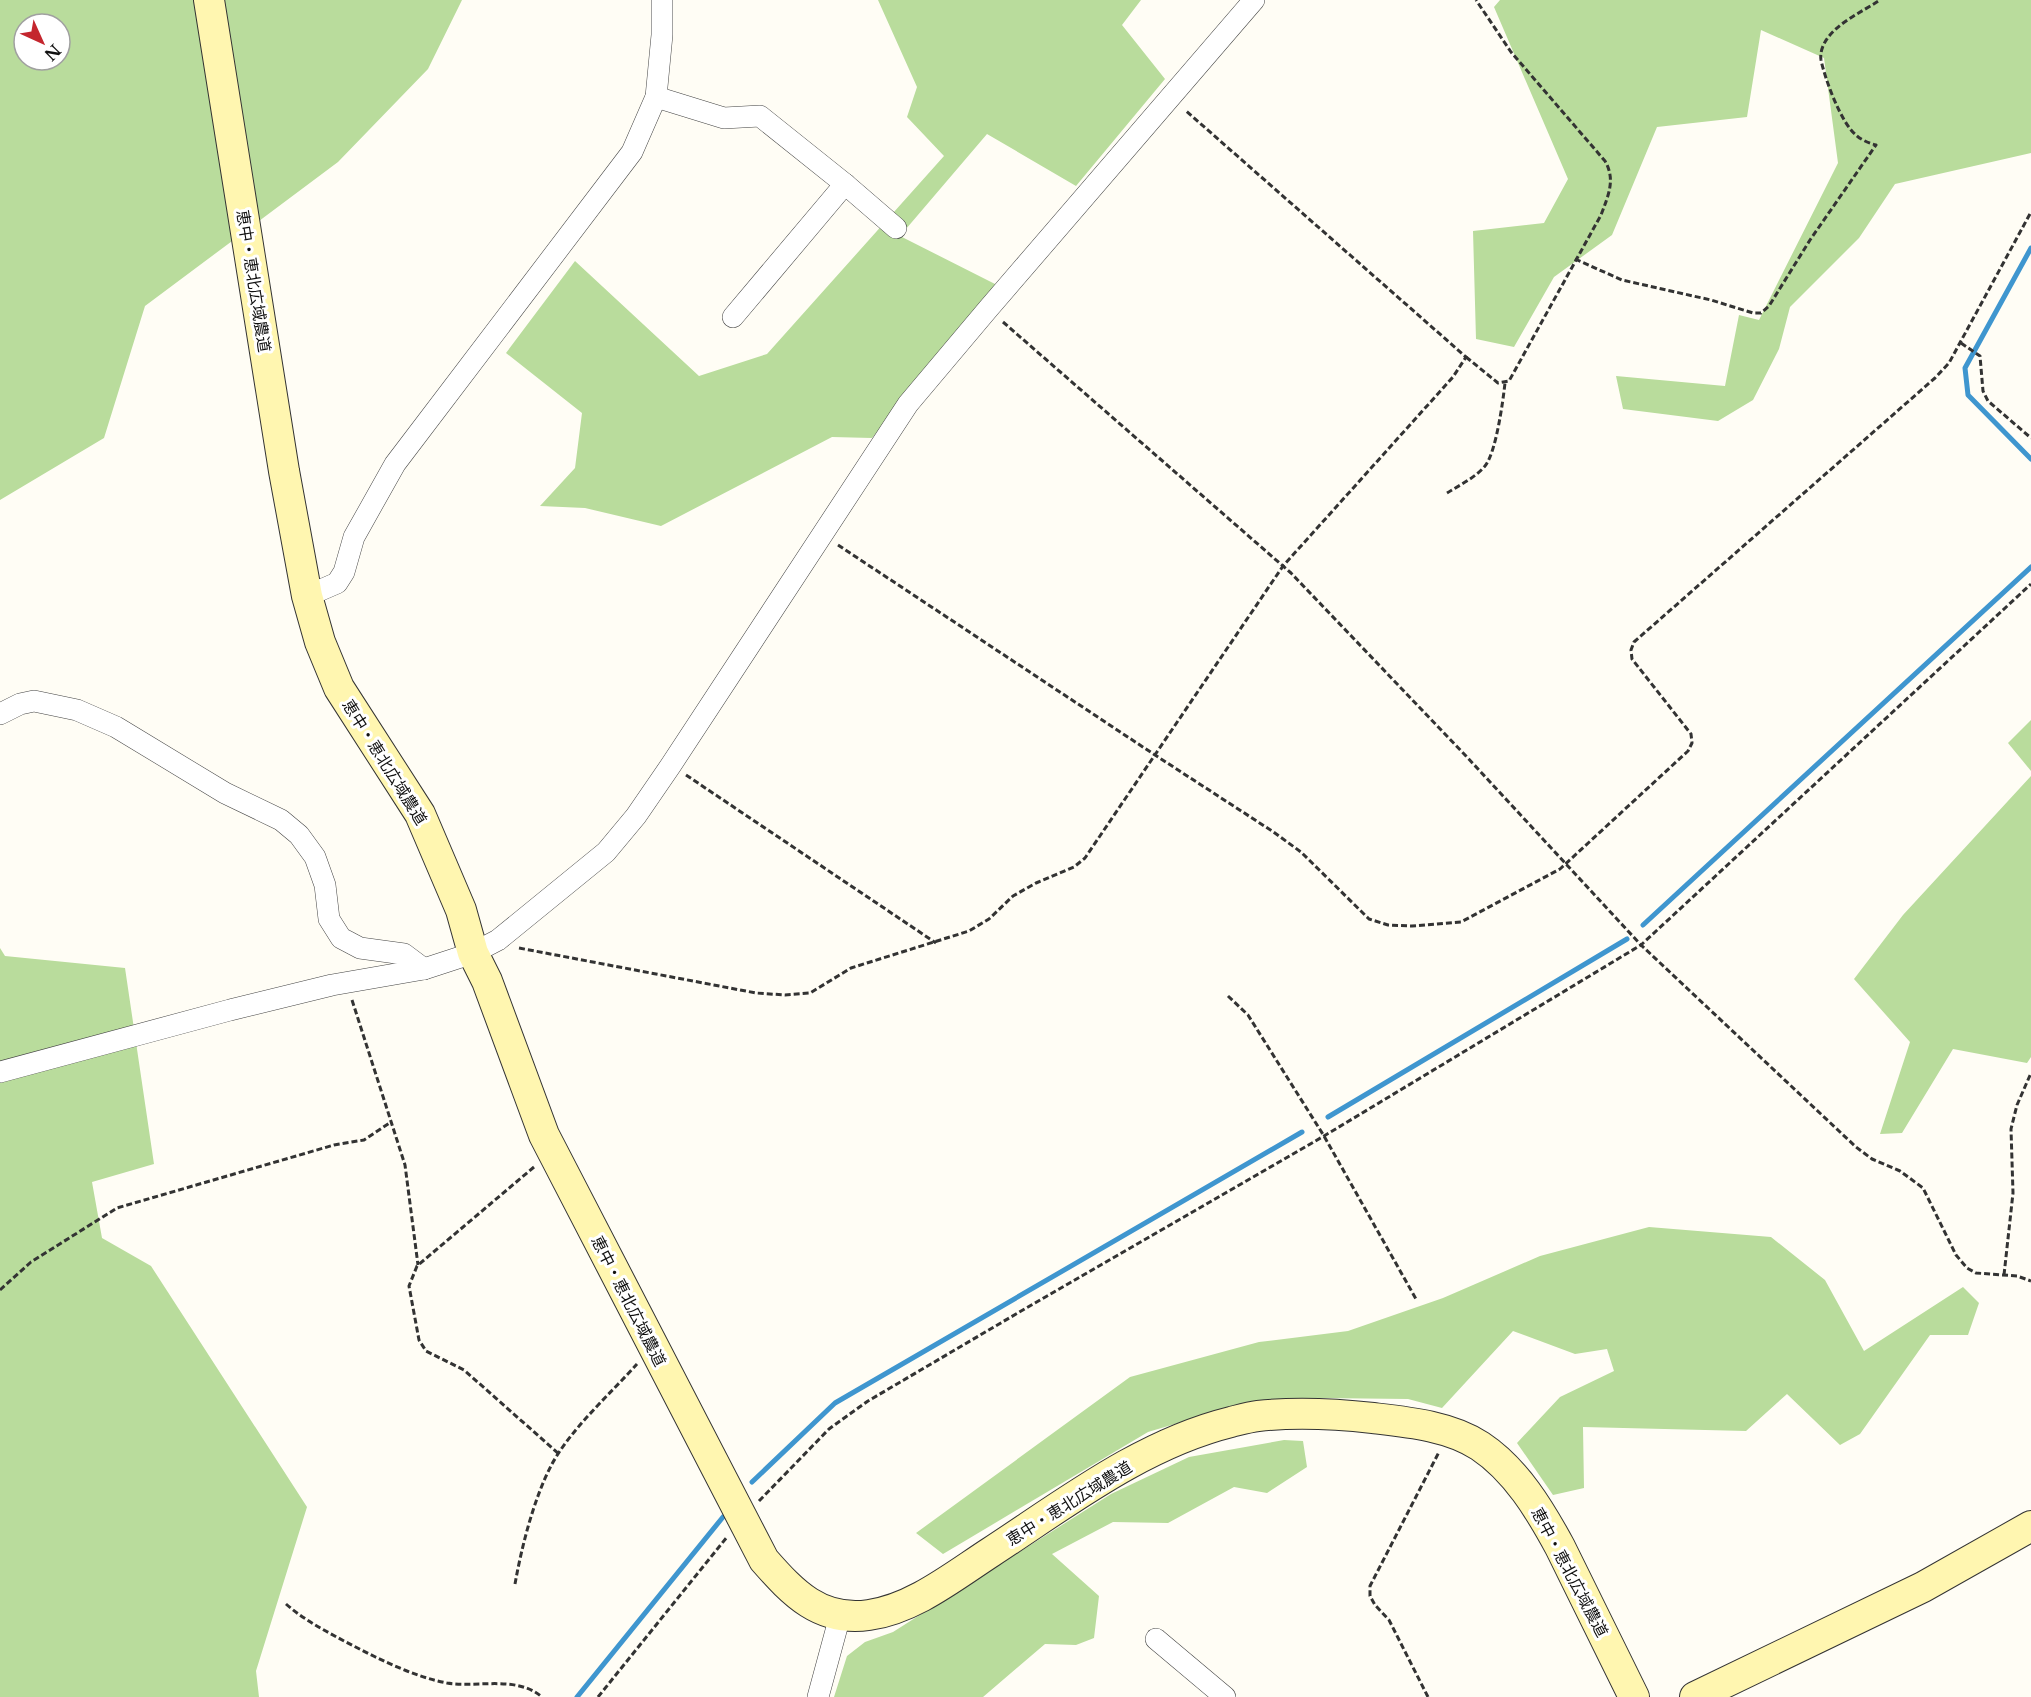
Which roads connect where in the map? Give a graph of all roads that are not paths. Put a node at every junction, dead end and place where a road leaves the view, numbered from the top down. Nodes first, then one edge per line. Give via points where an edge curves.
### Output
1 (210, 0) edge
2 (662, 0) edge
3 (1254, 0) edge
4 (656, 97) junction
5 (845, 184) junction
6 (896, 228) dead end
7 (733, 317) dead end
8 (307, 596) junction
9 (0, 714) edge
10 (486, 946) junction
11 (424, 969) junction
12 (0, 1072) edge
13 (2031, 1526) edge
14 (840, 1616) junction
15 (1156, 1639) dead end
16 (818, 1697) edge
17 (1225, 1697) edge
18 (1634, 1697) edge
19 (1695, 1697) edge

1 - 8 street, 恵中・恵北広域農道
2 - 4 street
3 - 10 street via 908,404 636,816 606,852
4 - 5 street via 724,118 760,116
4 - 8 street via 632,152 395,464 354,537 337,584
5 - 6 street
5 - 7 street
8 - 10 street, 恵中・恵北広域農道 via 339,688 420,814 461,910
9 - 11 street via 34,701 77,710 116,727 225,793 281,820 315,856 325,885 329,919 341,938 360,948 404,954
10 - 11 street
10 - 14 street, 恵中・恵北広域農道 via 487,981 544,1135 742,1519 764,1560 788,1587 801,1599
11 - 12 street via 230,1010
13 - 19 street via 1923,1587
14 - 16 street
14 - 18 street, 恵中・恵北広域農道 via 867,1616 915,1599 1092,1486 1159,1448 1202,1430 1257,1416 1341,1414 1416,1423 1479,1445 1497,1460 1533,1502 1560,1547
15 - 17 street

